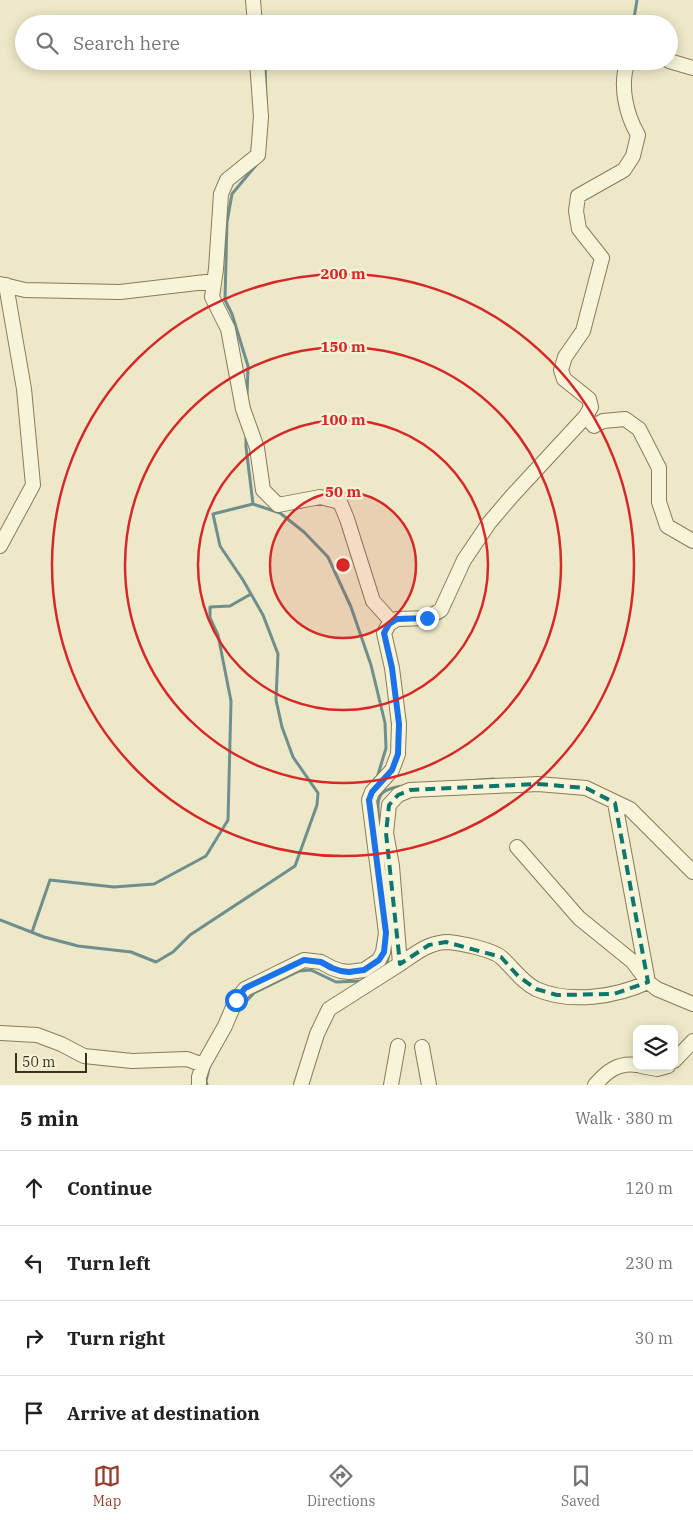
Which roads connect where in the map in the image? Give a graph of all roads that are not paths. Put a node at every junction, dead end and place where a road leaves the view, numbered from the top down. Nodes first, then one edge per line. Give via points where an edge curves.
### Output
1 (253, 0) edge
2 (254, 15) edge
3 (678, 64) edge
4 (693, 68) edge
5 (257, 70) edge
6 (625, 70) edge
7 (214, 281) junction
8 (3, 284) edge
9 (586, 416) junction
10 (693, 541) edge
11 (0, 546) edge
12 (392, 622) junction
13 (616, 803) junction
14 (517, 847) dead end
15 (693, 872) edge
16 (400, 964) junction
17 (648, 982) junction
18 (693, 1004) edge
19 (0, 1033) edge
20 (693, 1041) edge
21 (398, 1046) dead end
22 (422, 1047) dead end
23 (678, 1057) edge
24 (633, 1065) edge
25 (203, 1066) junction
26 (199, 1085) edge
27 (301, 1085) edge
28 (391, 1085) edge
29 (429, 1085) edge
30 (595, 1085) edge

1 - 2 street
3 - 4 street
5 - 7 street via 258,155 227,180 222,194
6 - 9 street via 624,92 638,135 633,156 624,170 578,196 576,211 579,229 602,258 583,331 565,357 562,370 564,379 589,399
7 - 8 street via 120,292 25,290
7 - 12 street via 212,297 228,329 263,490 278,505 320,497 340,502 373,601
8 - 11 street via 24,389 33,485
9 - 10 street via 594,426 603,421 625,419 639,429 659,468 659,502 667,526
9 - 12 street via 489,523 464,560 440,610 427,618
12 - 25 street via 384,633 399,724 398,754 392,770 369,800 386,933 384,952 379,960 364,970 349,972 304,960 245,988
13 - 15 street via 630,809
13 - 16 street via 586,788 538,784 404,792 389,805 386,833
13 - 17 street
14 - 17 street via 578,918 632,961
16 - 17 street via 429,946 446,942 501,956 518,976 536,988 557,995 587,997 614,994
16 - 27 street via 329,1009 317,1034
17 - 18 street
19 - 25 street via 37,1035 84,1056 132,1060 187,1059
20 - 23 street
21 - 28 street
22 - 29 street
24 - 30 street via 616,1067
25 - 26 street

